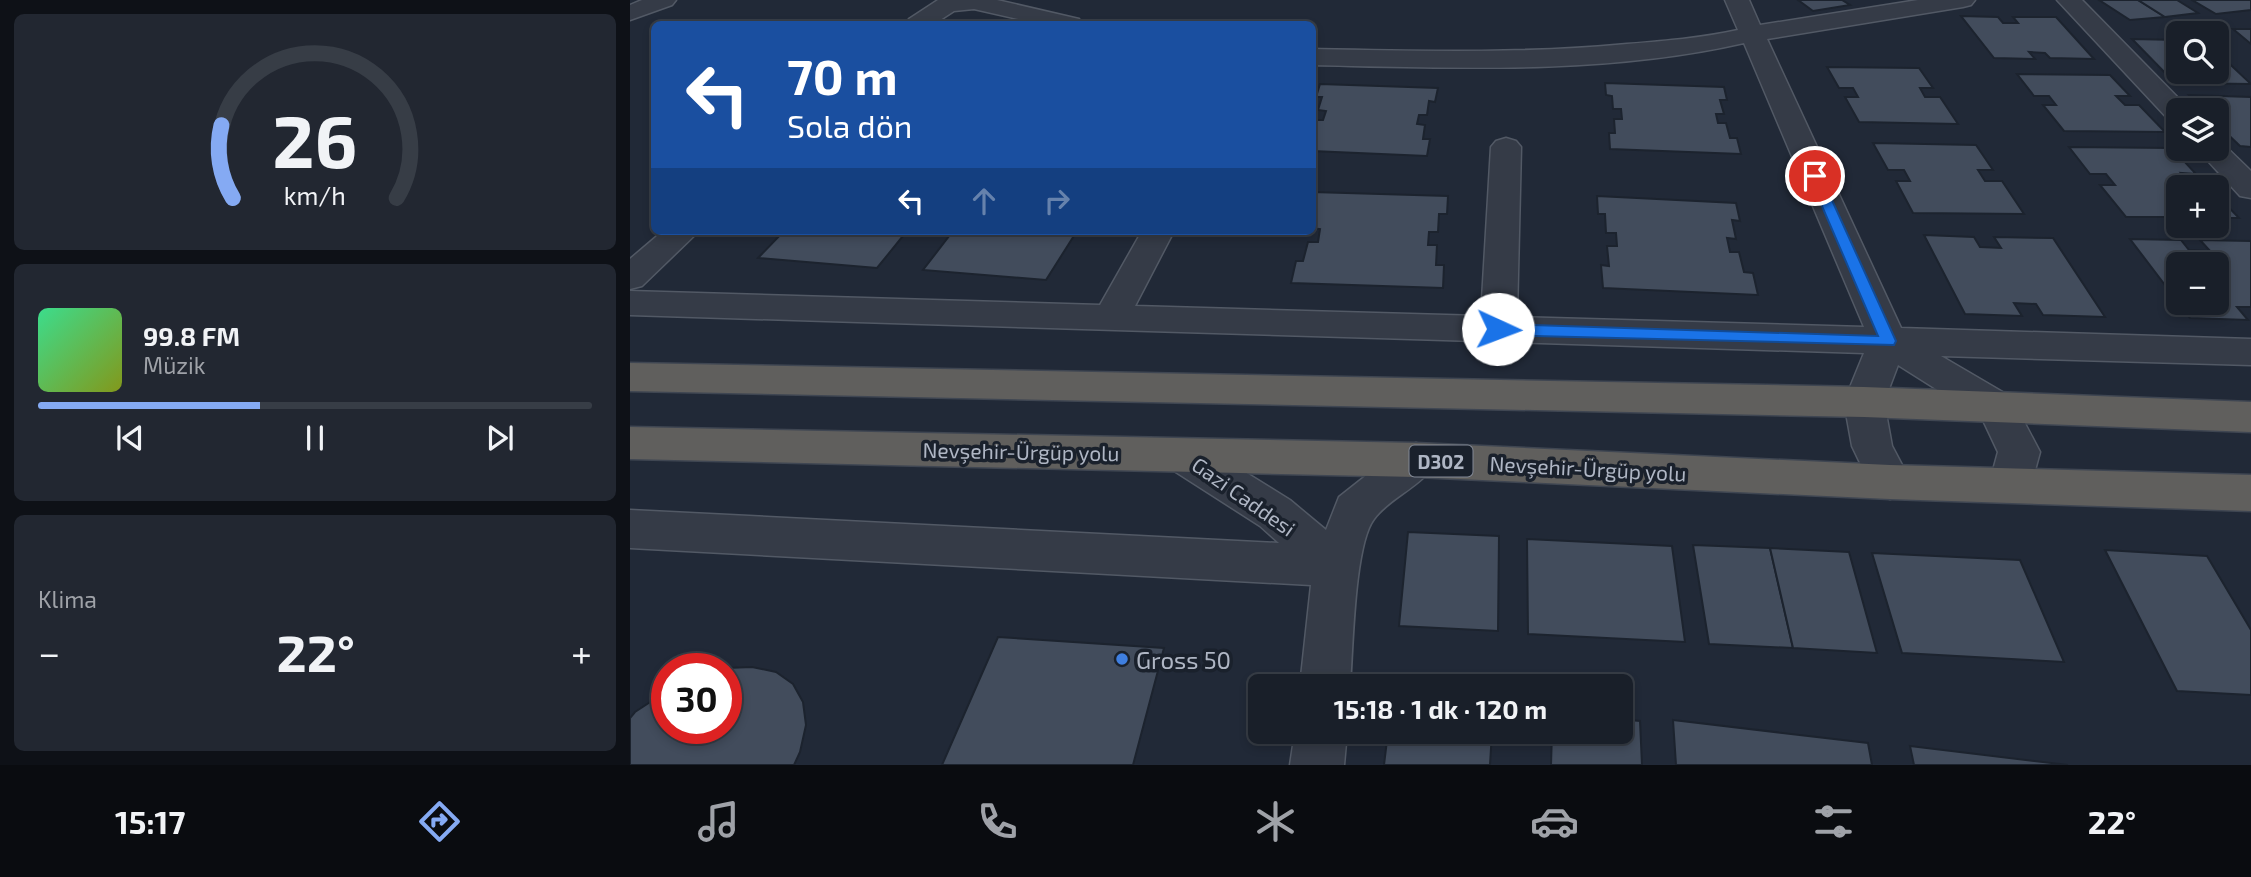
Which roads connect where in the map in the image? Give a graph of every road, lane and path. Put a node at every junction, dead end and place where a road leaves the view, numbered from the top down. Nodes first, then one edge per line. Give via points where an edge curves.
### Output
1 (664, 0) edge
2 (1737, 0) edge
3 (1963, 0) edge
4 (2069, 0) edge
5 (630, 13) edge
6 (922, 21) edge
7 (1057, 21) edge
8 (1752, 34) junction
9 (1316, 57) edge
10 (2166, 101) edge
11 (1506, 147) dead end
12 (2229, 158) edge
13 (2251, 189) edge
14 (678, 235) edge
15 (1156, 235) edge
16 (630, 278) edge
17 (630, 303) edge
18 (1111, 318) junction
19 (1498, 329) junction
20 (1888, 341) junction
21 (2251, 352) edge
22 (630, 377) edge
23 (1864, 401) junction
24 (1997, 408) junction
25 (2251, 417) edge
26 (630, 443) edge
27 (1183, 454) junction
28 (1416, 460) junction
29 (1890, 482) junction
30 (2010, 485) junction
31 (2251, 493) edge
32 (630, 529) edge
33 (1336, 566) junction
34 (1326, 674) edge
35 (1320, 744) edge
36 (1317, 765) edge

1 - 5 street
2 - 8 street
3 - 8 street
4 - 10 street
6 - 7 street via 948,4 974,2
8 - 9 street via 1703,45 1571,57
8 - 20 street
11 - 19 street
12 - 13 street
14 - 16 street
15 - 18 street
17 - 18 street
18 - 19 street
19 - 20 street
20 - 21 street
20 - 23 street
20 - 24 street
22 - 23 highway
23 - 24 highway
23 - 29 street via 1872,446
24 - 25 highway
24 - 30 street via 2020,452
26 - 27 highway, Nevşehir-Ürgüp yolu / D302
27 - 28 highway, Nevşehir-Ürgüp yolu / D302
27 - 33 street, Gazi Caddesi via 1275,513
28 - 29 highway, Nevşehir-Ürgüp yolu / D302
28 - 33 street via 1354,510
29 - 30 highway, Nevşehir-Ürgüp yolu / D302
30 - 31 highway, Nevşehir-Ürgüp yolu / D302
32 - 33 street
33 - 34 street
35 - 36 street

